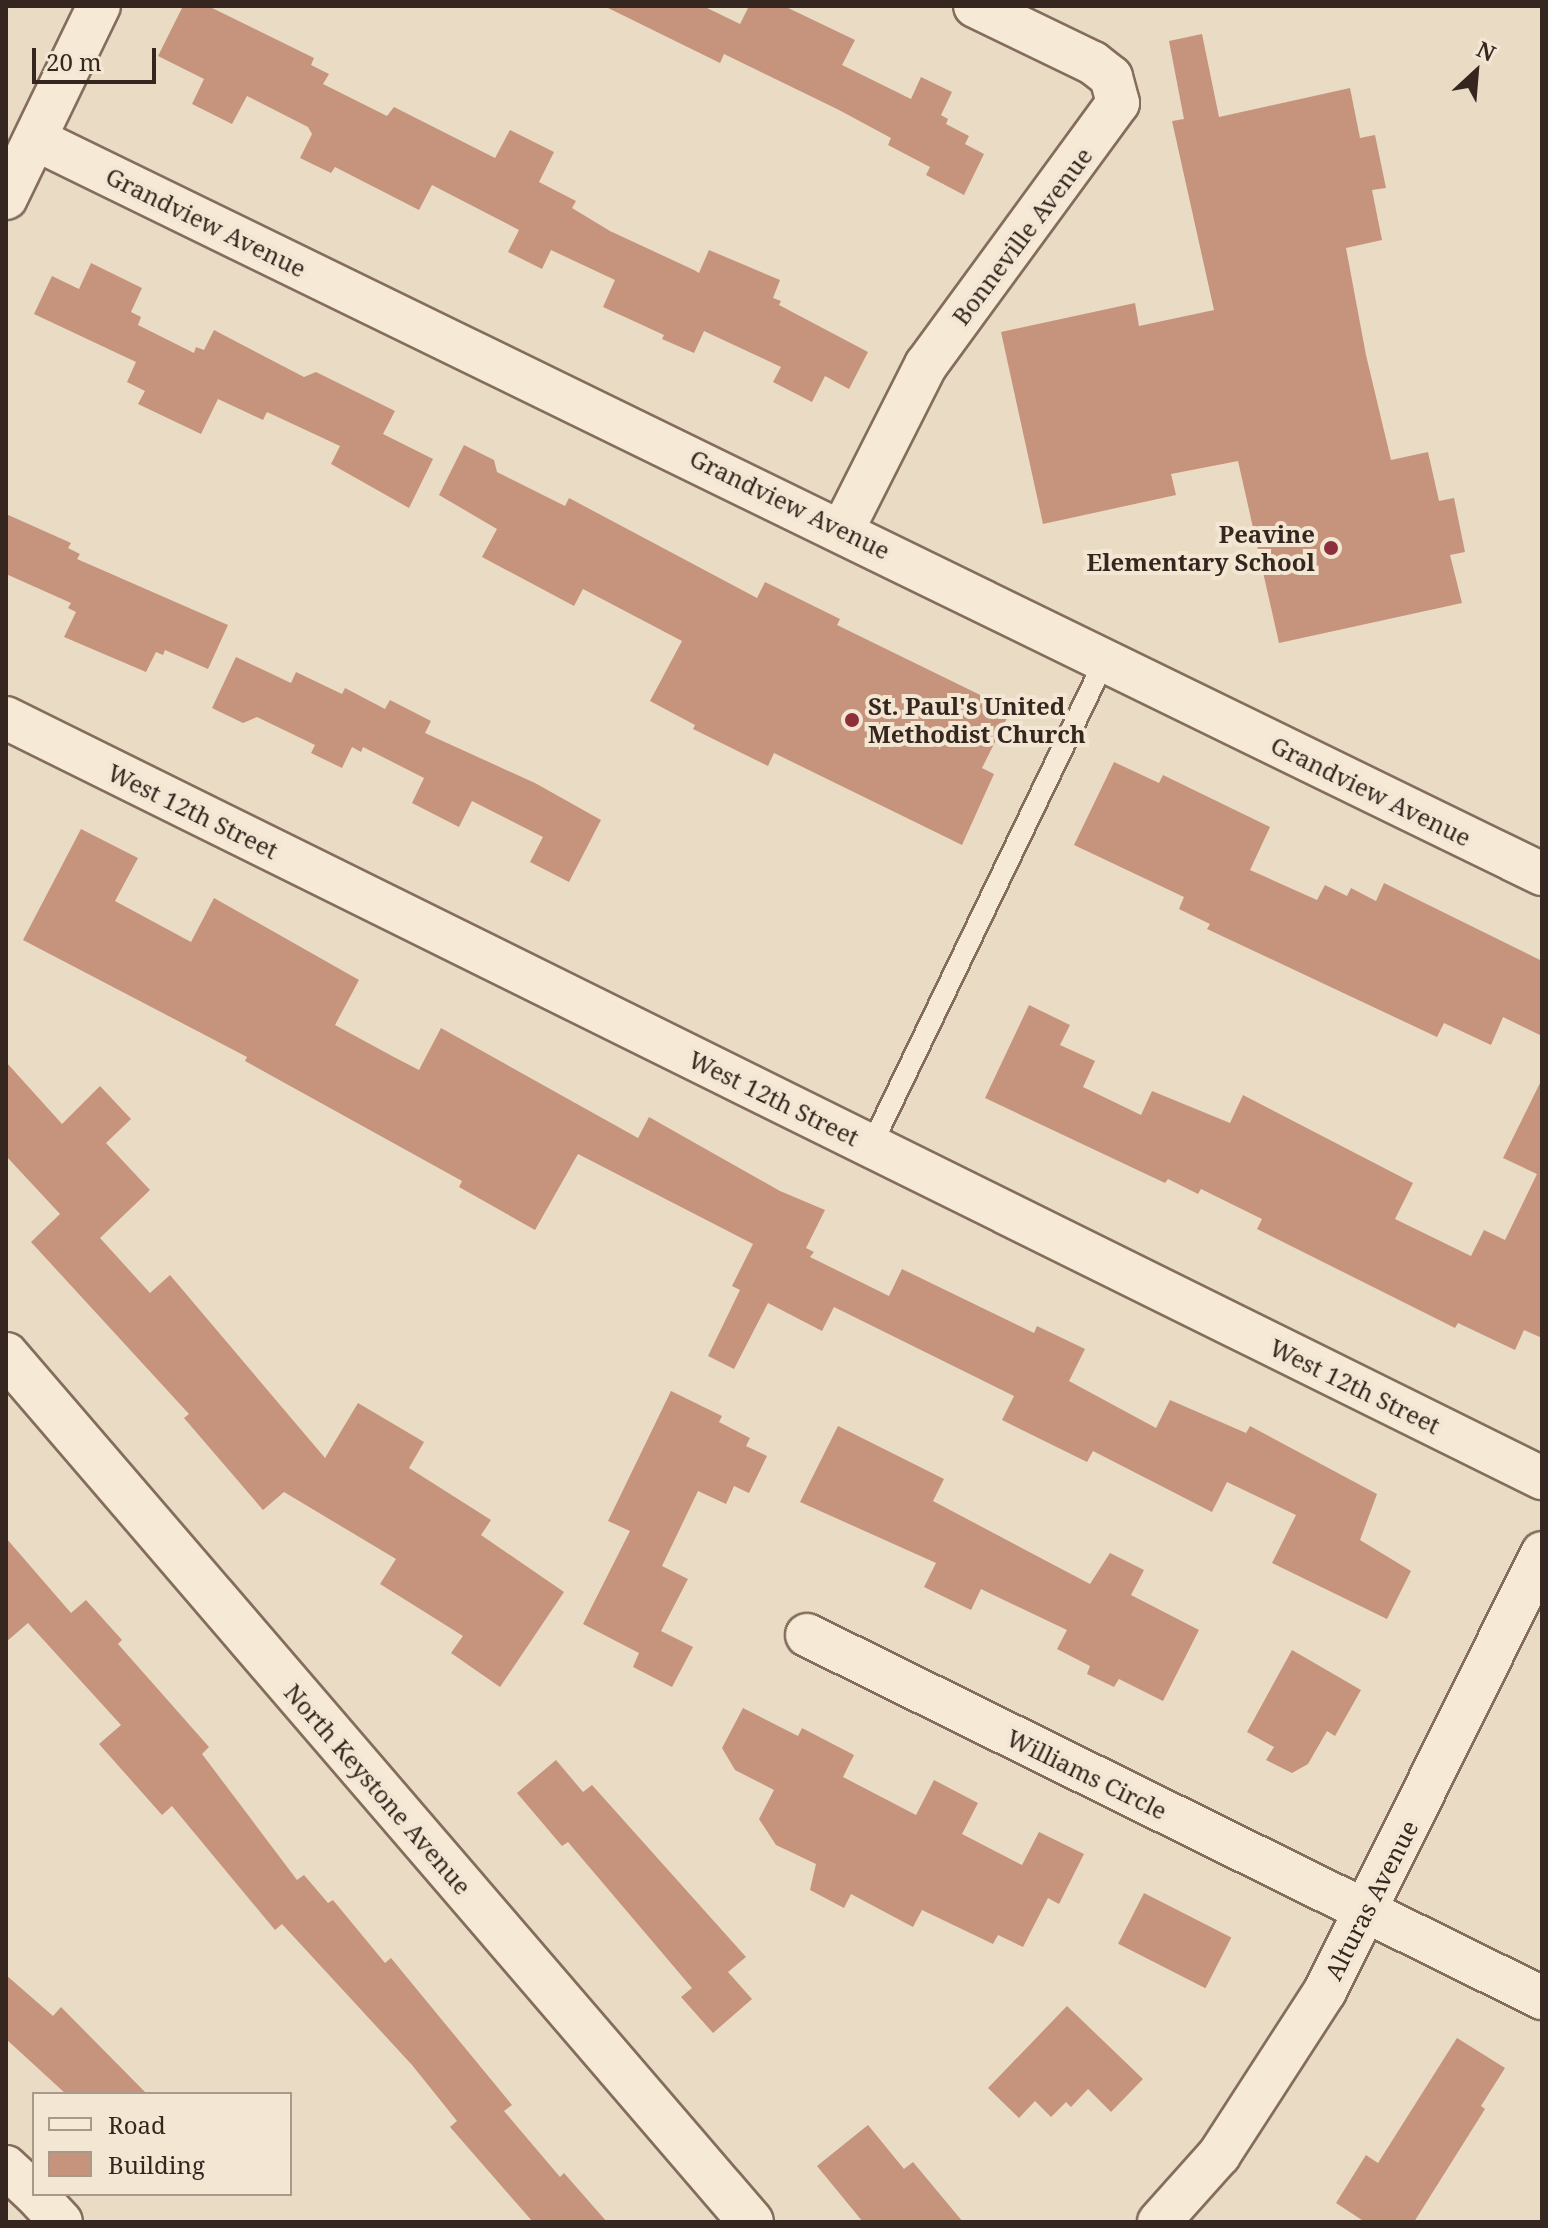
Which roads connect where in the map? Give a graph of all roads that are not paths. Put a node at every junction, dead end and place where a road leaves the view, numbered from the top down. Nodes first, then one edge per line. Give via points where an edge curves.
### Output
1 (99, 6) edge
2 (975, 6) edge
3 (35, 139) junction
4 (6, 198) edge
5 (843, 529) junction
6 (1105, 660) junction
7 (6, 718) edge
8 (1542, 874) edge
9 (871, 1146) junction
10 (6, 1355) edge
11 (1542, 1478) edge
12 (1542, 1553) edge
13 (807, 1635) dead end
14 (1367, 1912) junction
15 (1542, 1998) edge
16 (6, 2167) edge
17 (32, 2192) edge
18 (36, 2196) edge
19 (61, 2222) edge
20 (751, 2222) edge
21 (1159, 2222) edge

1 - 3 street
2 - 5 street, Bonneville Avenue via 1093,63 1111,77 1118,103 926,365
3 - 4 street
3 - 5 street, Grandview Avenue
5 - 6 street, Grandview Avenue
6 - 8 street, Grandview Avenue
6 - 9 lane
7 - 9 street, West 12th Street
9 - 11 street, West 12th Street
10 - 20 street, North Keystone Avenue
12 - 14 street, Alturas Avenue
13 - 14 street, Williams Circle
14 - 15 street, Williams Circle
14 - 21 street, Alturas Avenue via 1268,2087 1219,2155
16 - 17 street
18 - 19 street

